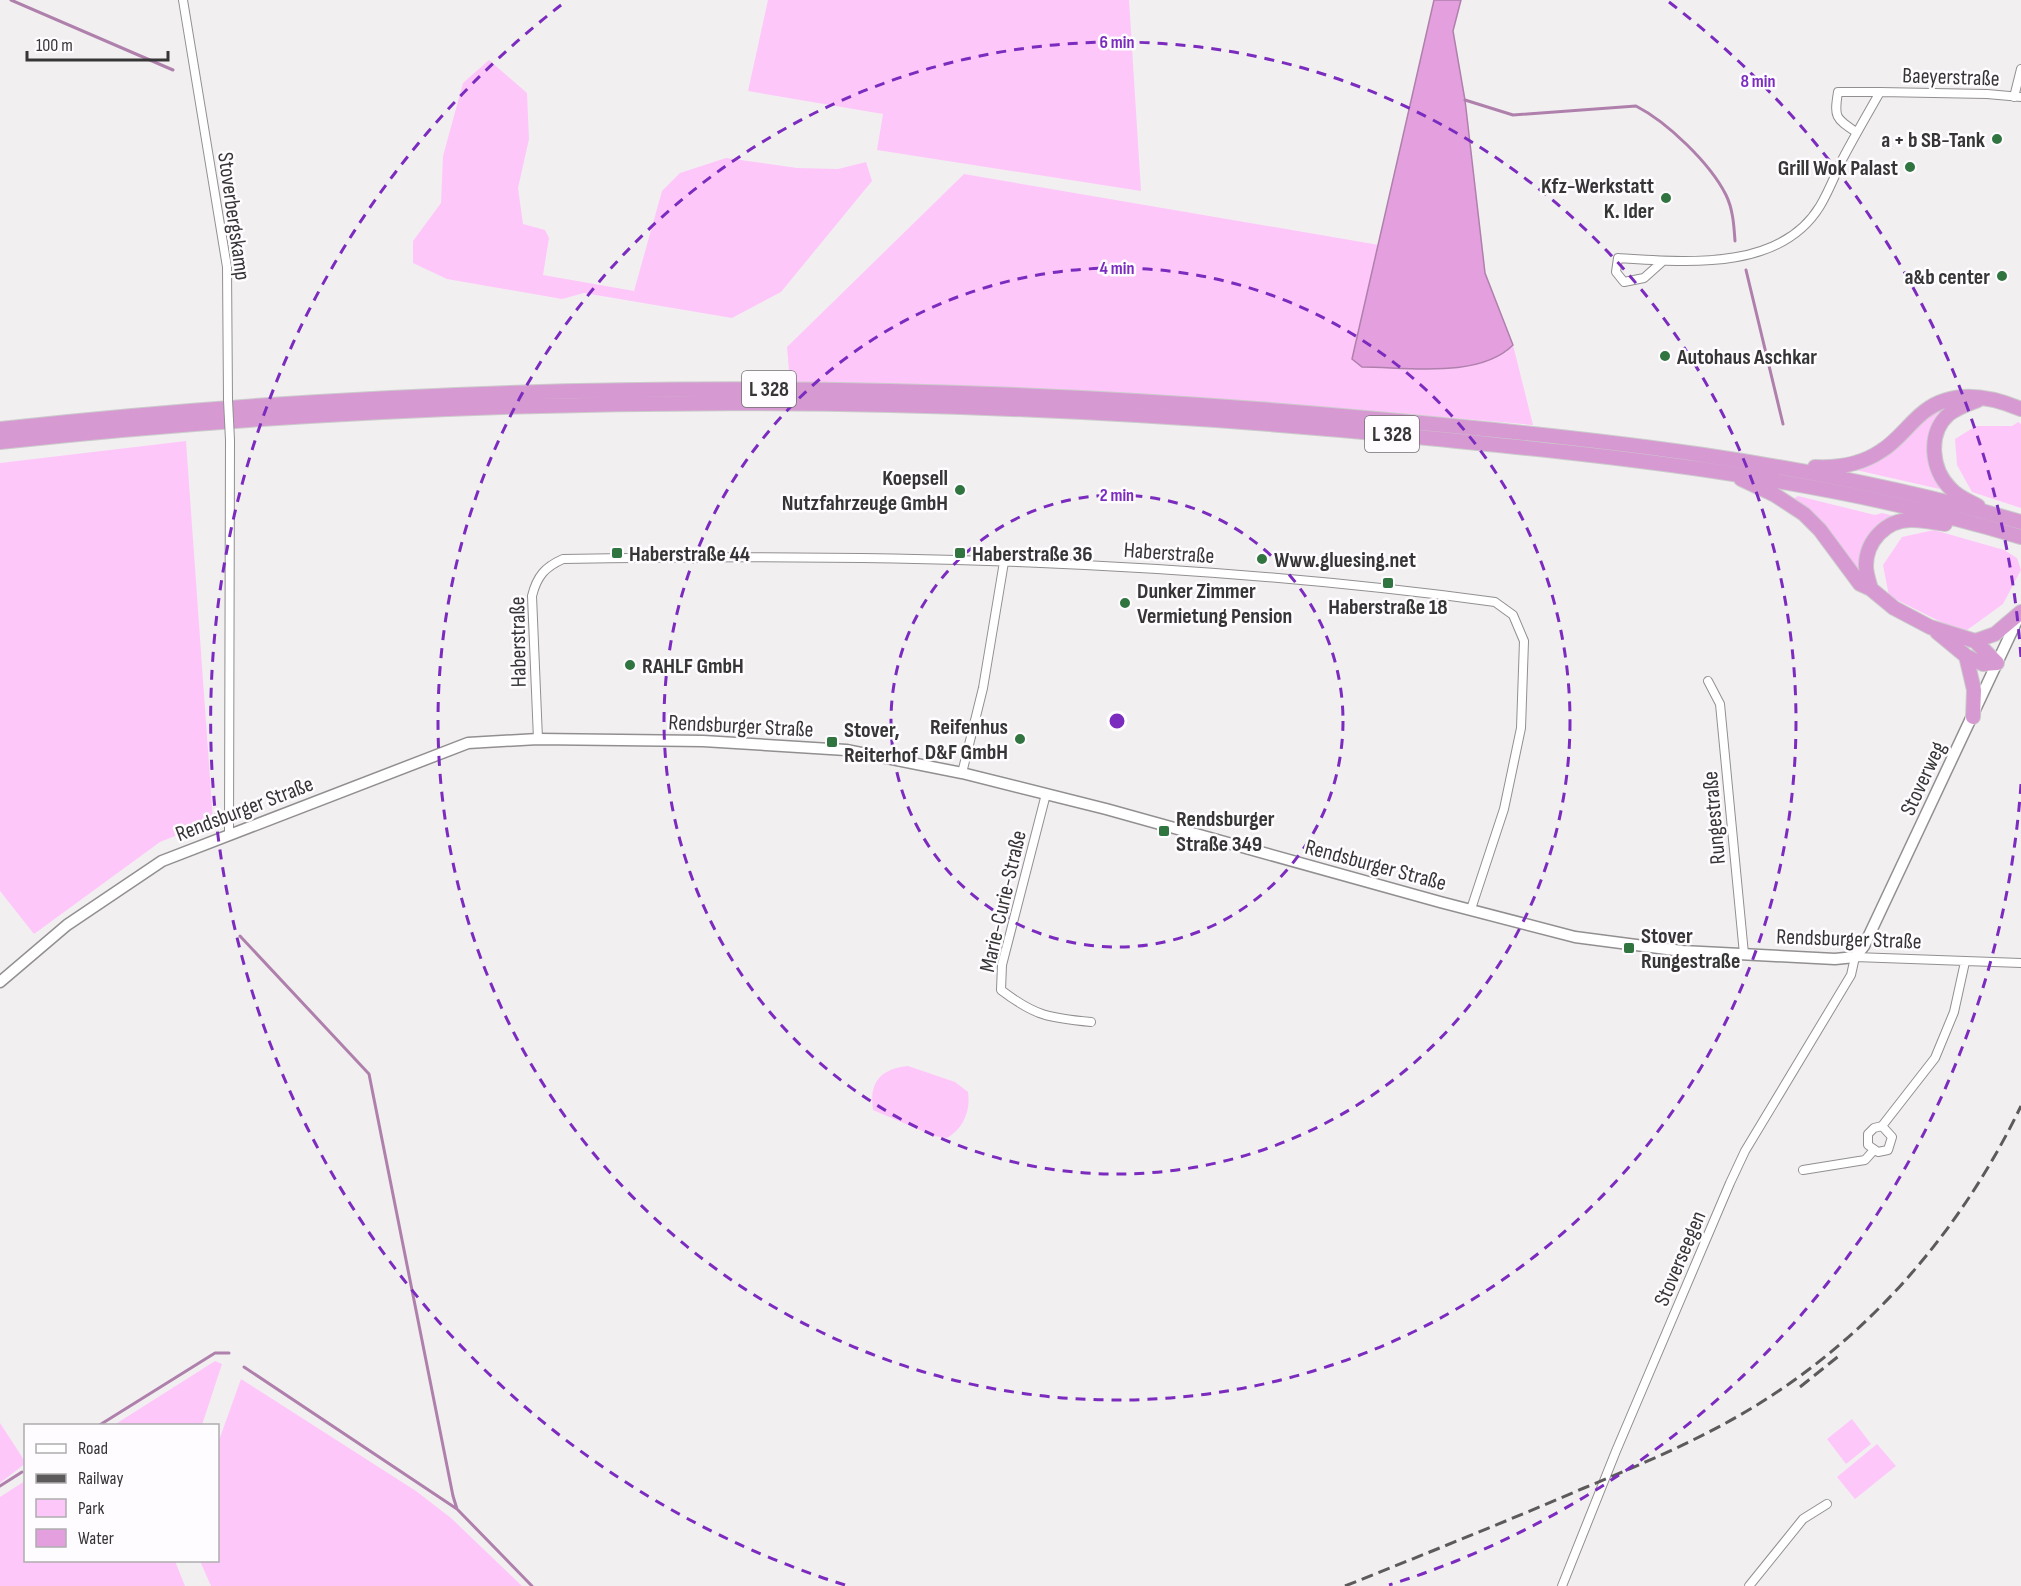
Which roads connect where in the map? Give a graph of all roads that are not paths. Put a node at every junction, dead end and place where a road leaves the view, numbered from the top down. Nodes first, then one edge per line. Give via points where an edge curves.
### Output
1 (183, 0) edge
2 (2021, 69) edge
3 (1880, 92) junction
4 (2018, 97) edge
5 (1856, 132) junction
6 (1663, 261) junction
7 (1983, 398) junction
8 (2021, 409) edge
9 (0, 429) edge
10 (0, 442) edge
11 (1753, 462) junction
12 (1729, 473) junction
13 (1992, 514) junction
14 (2021, 522) edge
15 (1997, 530) junction
16 (2021, 537) edge
17 (1004, 562) junction
18 (1871, 589) junction
19 (2021, 612) edge
20 (1930, 627) junction
21 (1975, 641) junction
22 (1966, 656) junction
23 (1998, 663) junction
24 (1708, 681) dead end
25 (1972, 717) junction
26 (538, 739) junction
27 (962, 773) junction
28 (1046, 794) junction
29 (230, 833) junction
30 (1471, 909) junction
31 (1744, 954) junction
32 (1855, 957) junction
33 (1965, 962) junction
34 (2021, 963) edge
35 (0, 982) edge
36 (1091, 1022) dead end
37 (1882, 1125) junction
38 (1874, 1150) junction
39 (1803, 1170) dead end
40 (1827, 1504) dead end
41 (1562, 1586) edge
42 (1749, 1586) edge

1 - 29 street, Stoverbergskamp, bridge via 227,267
2 - 4 street
3 - 4 street, Baeyerstraße
3 - 5 street, Baeyerstraße
3 - 5 street, Baeyerstraße via 1838,92 1835,112 1840,122
5 - 6 street, Baeyerstraße via 1820,206 1789,238 1735,258
6 - 6 street, Baeyerstraße via 1618,258 1616,272 1624,282 1644,278
7 - 8 highway
7 - 11 highway via 1962,396 1943,400 1864,461 1826,467
7 - 13 highway via 1948,415 1933,451 1940,475 1949,488
9 - 11 highway, L 328 via 412,397 717,389 901,391 1065,396 1277,410 1538,433
10 - 12 highway, L 328 via 145,428 412,411 745,403 896,405 1212,418 1572,452
11 - 13 highway, L 328
12 - 15 highway, L 328 via 1813,487
12 - 18 highway via 1804,514 1860,585
13 - 14 highway, L 328
15 - 16 highway, L 328
15 - 18 highway via 1910,520 1894,523 1877,534 1868,549 1866,567
17 - 26 street, Haberstraße via 742,555 563,559 539,575 532,596
17 - 27 street via 983,688
17 - 30 street, Haberstraße via 1275,578 1495,602 1513,615 1524,641 1521,728 1504,809
18 - 20 highway via 1894,608
19 - 21 highway via 1995,634
19 - 23 street, Stoverweg
20 - 21 highway
20 - 22 highway
21 - 23 highway
22 - 23 highway via 1983,664
22 - 25 highway via 1974,690
23 - 25 street, Stoverweg
24 - 31 street, Rungestraße via 1720,704
25 - 32 street, Stoverweg via 1864,946
26 - 27 street, Rendsburger Straße via 703,741 846,750
26 - 29 street, Rendsburger Straße via 468,743
27 - 28 street, Rendsburger Straße
28 - 30 street, Rendsburger Straße
28 - 36 street, Marie-Curie-Straße via 1002,965 1001,990 1052,1019
29 - 35 street, Rendsburger Straße via 162,861 74,919
30 - 31 street, Rendsburger Straße via 1575,937 1682,951
31 - 32 street, Rendsburger Straße
32 - 33 street, Rendsburger Straße
32 - 41 street, Stoverseegen via 1851,975 1745,1151 1730,1183
33 - 34 street, Rendsburger Straße
33 - 37 street via 1954,1012 1935,1058
37 - 38 street via 1868,1134 1868,1145
37 - 38 street via 1892,1143 1888,1150
38 - 39 street via 1865,1160
40 - 42 street via 1803,1519

